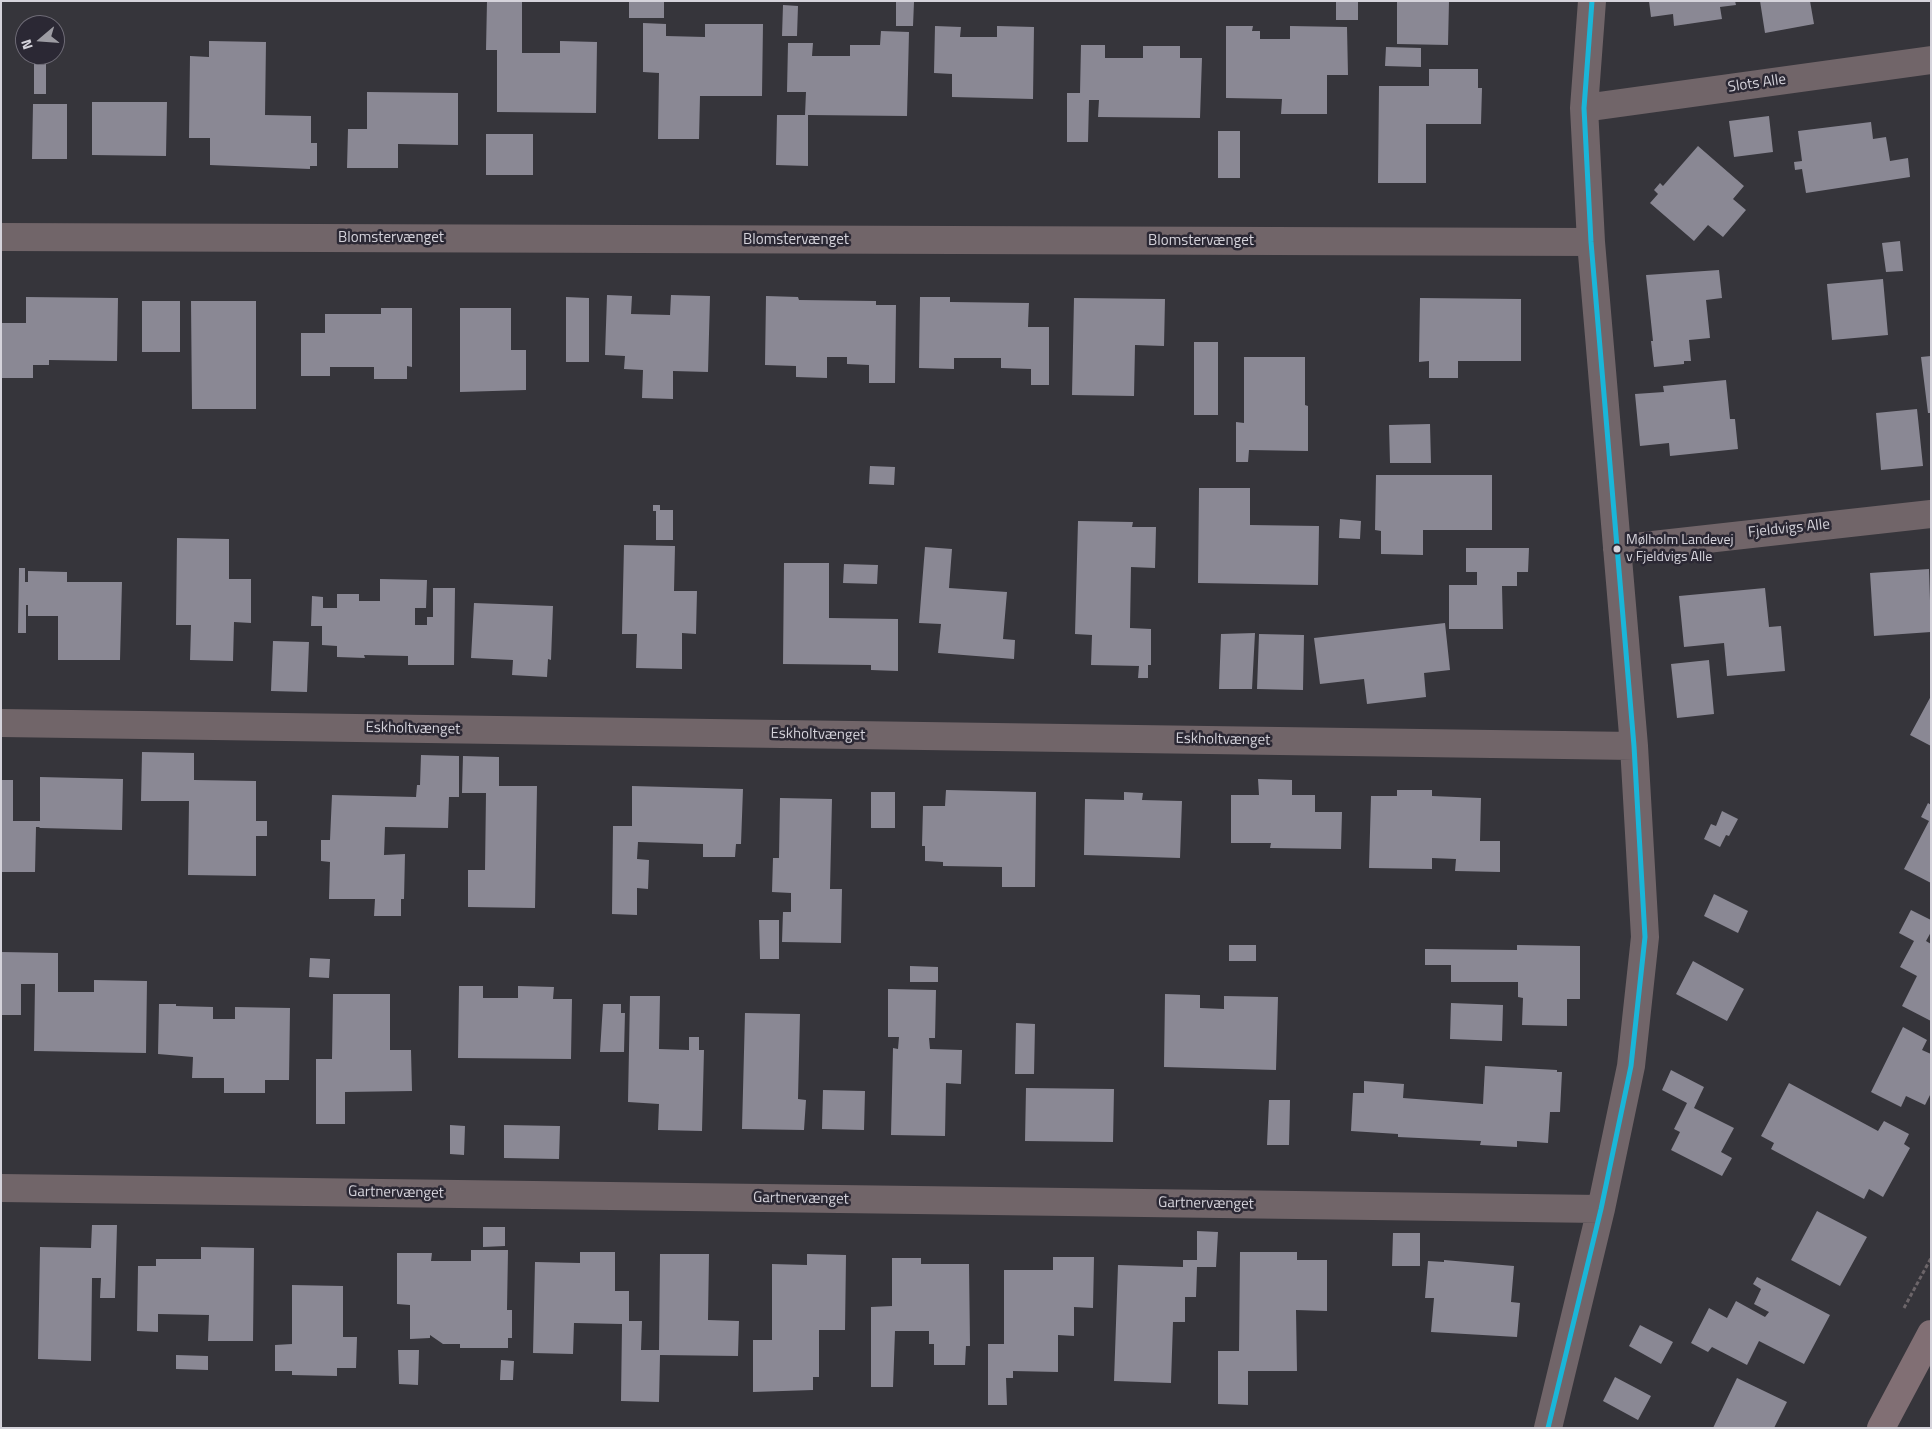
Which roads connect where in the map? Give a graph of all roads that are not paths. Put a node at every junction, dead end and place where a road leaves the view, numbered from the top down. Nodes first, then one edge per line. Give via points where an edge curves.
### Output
1 (1592, 1) edge
2 (1931, 60) edge
3 (1584, 108) junction
4 (1, 237) edge
5 (1591, 242) junction
6 (1931, 514) edge
7 (1618, 549) junction
8 (1, 723) edge
9 (1634, 746) junction
10 (1, 1188) edge
11 (1601, 1209) junction
12 (1931, 1334) edge
13 (1548, 1428) edge
14 (1881, 1428) edge

1 - 3 street
2 - 3 street, Slots Alle
3 - 5 street
4 - 5 street, Blomstervænget
5 - 7 street
6 - 7 street, Fjeldvigs Alle
7 - 9 street
8 - 9 street, Eskholtvænget
9 - 11 street via 1645,937 1631,1066
10 - 11 street, Gartnervænget
11 - 13 street
12 - 14 main road

